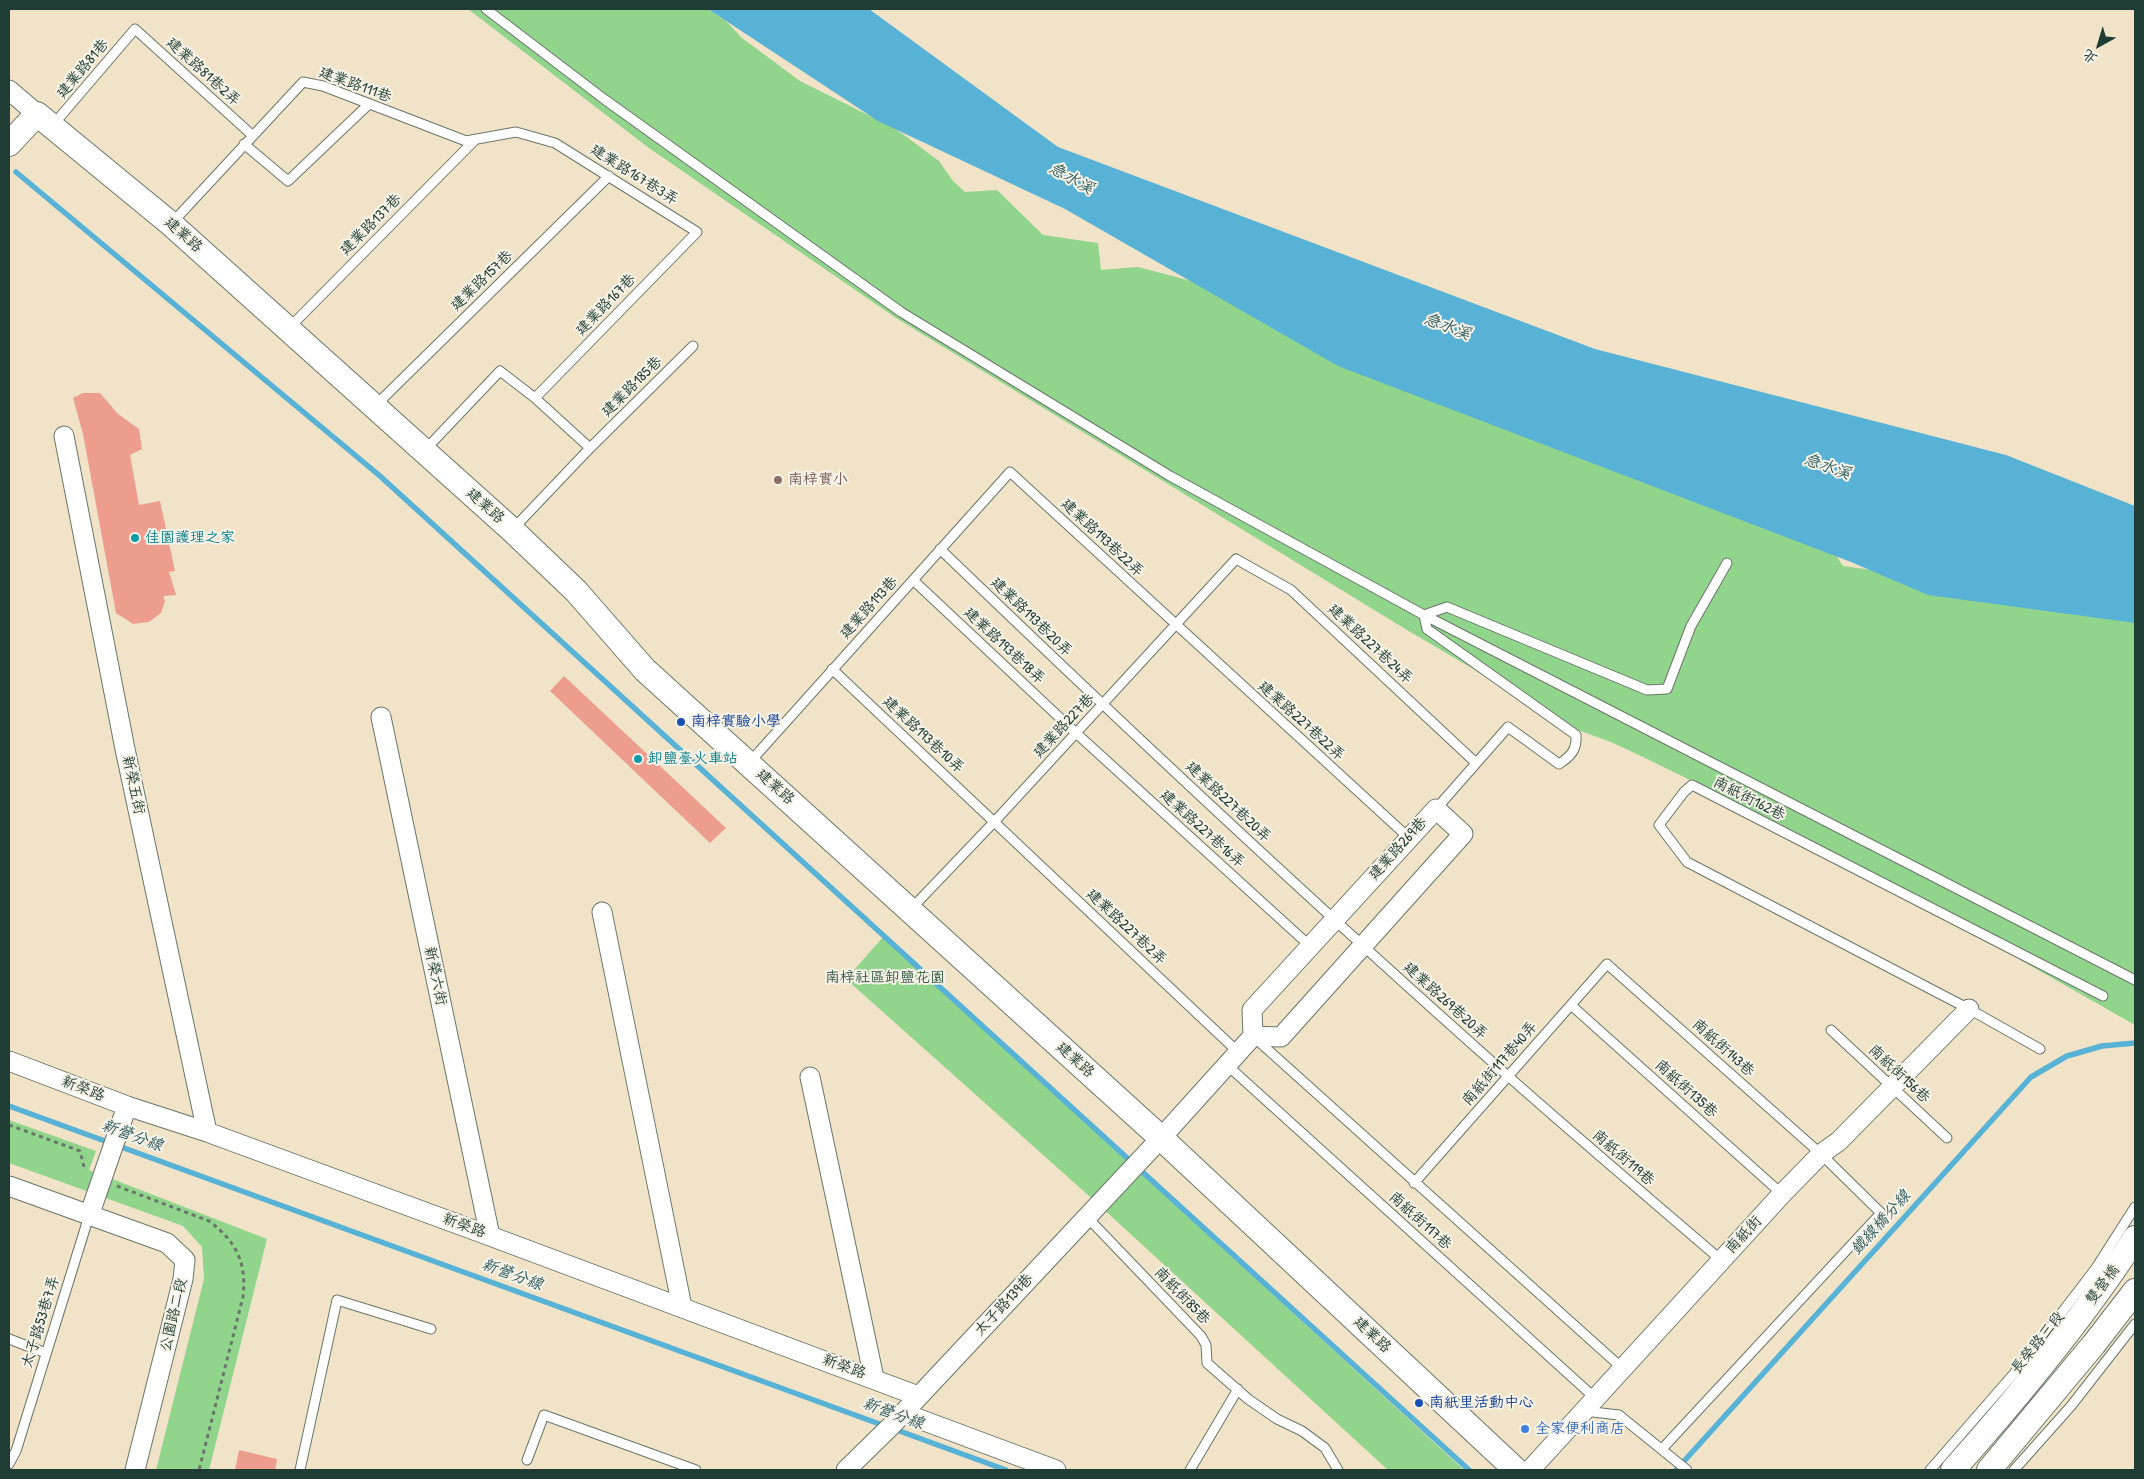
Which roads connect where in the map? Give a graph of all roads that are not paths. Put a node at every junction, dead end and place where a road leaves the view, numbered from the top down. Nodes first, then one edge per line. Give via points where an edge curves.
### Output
1 (486, 9) edge
2 (135, 29) joint
3 (9, 90) edge
4 (368, 104) junction
5 (44, 120) junction
6 (252, 135) junction
7 (474, 140) junction
8 (555, 143) joint
9 (9, 144) edge
10 (244, 144) junction
11 (609, 176) junction
12 (171, 224) junction
13 (698, 232) joint
14 (288, 329) junction
15 (693, 346) dead end
16 (535, 398) junction
17 (374, 407) junction
18 (64, 436) dead end
19 (590, 448) junction
20 (424, 452) junction
21 (1010, 472) joint
22 (512, 530) junction
23 (940, 549) junction
24 (1236, 559) joint
25 (1727, 563) dead end
26 (913, 580) junction
27 (1424, 615) junction
28 (1175, 625) junction
29 (832, 669) junction
30 (1102, 704) junction
31 (381, 717) dead end
32 (1076, 733) junction
33 (749, 763) junction
34 (1476, 763) junction
35 (1436, 809) junction
36 (995, 821) junction
37 (1409, 838) junction
38 (910, 910) junction
39 (602, 912) dead end
40 (1335, 919) junction
41 (1363, 945) junction
42 (1310, 946) junction
43 (1607, 964) joint
44 (2135, 980) edge
45 (2103, 996) dead end
46 (1571, 1005) junction
47 (1969, 1009) junction
48 (1832, 1030) dead end
49 (1253, 1036) junction
50 (2040, 1049) dead end
51 (1233, 1059) junction
52 (9, 1061) edge
53 (810, 1076) dead end
54 (1508, 1076) junction
55 (1892, 1086) junction
56 (127, 1106) junction
57 (207, 1132) junction
58 (1161, 1138) junction
59 (1947, 1138) dead end
60 (1821, 1154) junction
61 (1414, 1183) junction
62 (9, 1186) edge
63 (1782, 1194) junction
64 (2135, 1207) edge
65 (89, 1216) junction
66 (1087, 1217) junction
67 (490, 1236) junction
68 (2135, 1238) edge
69 (1721, 1260) junction
70 (2135, 1291) edge
71 (682, 1307) junction
72 (2135, 1324) edge
73 (431, 1329) dead end
74 (2070, 1330) joint
75 (9, 1339) edge
76 (46, 1353) junction
77 (1622, 1368) junction
78 (874, 1378) junction
79 (1238, 1389) junction
80 (918, 1396) junction
81 (1589, 1404) junction
82 (897, 1420) junction
83 (1662, 1449) junction
84 (527, 1460) dead end
85 (9, 1464) edge
86 (135, 1470) edge
87 (300, 1470) edge
88 (696, 1470) edge
89 (846, 1470) edge
90 (1056, 1470) edge
91 (1190, 1470) edge
92 (1338, 1470) edge
93 (1516, 1470) edge
94 (1530, 1470) edge
95 (1686, 1470) edge
96 (1930, 1470) edge
97 (1953, 1470) edge
98 (1989, 1470) edge
99 (2014, 1470) edge

1 - 27 lane via 604,100 901,312 1170,476
2 - 5 lane, 建業路81巷
2 - 6 lane, 建業路81巷2弄
3 - 5 street, 建業路
4 - 6 lane, 建業路111巷 via 323,86 303,82
4 - 7 lane, 建業路111巷 via 466,141
4 - 10 lane via 288,181
5 - 9 street
5 - 12 street, 建業路
6 - 10 lane, 建業路111巷
7 - 8 lane, 建業路111巷 via 516,132
7 - 14 lane, 建業路137巷
8 - 11 lane, 建業路167巷3弄
10 - 12 lane, 建業路111巷
11 - 13 lane, 建業路167巷3弄
11 - 17 lane, 建業路157巷
12 - 14 street, 建業路
13 - 16 lane, 建業路167巷
14 - 17 street, 建業路
15 - 19 lane, 建業路185巷
16 - 19 lane
16 - 20 lane via 500,371
17 - 20 street, 建業路
18 - 57 street, 新榮五街 via 125,749
19 - 22 lane
20 - 22 street, 建業路
21 - 23 lane, 建業路193巷
21 - 28 lane, 建業路193巷22弄
22 - 33 street, 建業路 via 576,591 645,670
23 - 26 lane, 建業路193巷
23 - 30 lane, 建業路193巷20弄
24 - 28 lane, 建業路227巷
24 - 34 lane, 建業路227巷24弄 via 1291,590
25 - 27 lane via 1691,626 1667,689 1647,690 1447,607
26 - 29 lane, 建業路193巷
26 - 32 lane, 建業路193巷18弄
27 - 34 lane via 1428,629 1576,735 1576,747 1558,764 1508,727
27 - 44 lane
28 - 30 lane, 建業路227巷
28 - 37 lane, 建業路227巷22弄
29 - 33 lane, 建業路193巷
29 - 36 lane, 建業路193巷10弄
30 - 32 lane, 建業路227巷
30 - 40 lane, 建業路227巷20弄
31 - 67 street, 新榮六街
32 - 36 lane, 建業路227巷
32 - 42 lane, 建業路227巷16弄
33 - 38 street, 建業路
34 - 35 lane
35 - 37 street, 建業路269巷
35 - 41 street, 建業路269巷 via 1463,834
36 - 38 lane, 建業路227巷
36 - 51 lane, 建業路227巷2弄
37 - 40 street, 建業路269巷
38 - 58 street, 建業路
39 - 71 street
40 - 41 lane, 建業路227巷20弄
40 - 42 street, 建業路269巷
41 - 49 street, 建業路269巷 via 1281,1037
41 - 54 lane, 建業路269巷20弄
42 - 49 street, 建業路269巷 via 1252,1010
43 - 46 lane, 南紙街117巷40弄
43 - 60 lane, 南紙街143巷
45 - 47 lane, 南紙街162巷 via 1692,786 1659,825 1687,862
46 - 54 lane, 南紙街117巷40弄
46 - 63 lane, 南紙街135巷
47 - 50 lane, 南紙街162巷
47 - 55 street, 南紙街
48 - 55 lane, 南紙街156巷
49 - 51 street
49 - 61 lane, 南紙街117巷
51 - 58 street
51 - 81 lane, 南紙街117巷
52 - 56 street, 新榮路
53 - 78 street
54 - 61 lane, 南紙街117巷40弄
54 - 69 lane, 南紙街119巷
55 - 59 lane, 南紙街156巷
55 - 60 street, 南紙街
56 - 57 street, 新榮路
56 - 65 street
57 - 67 street, 新榮路
58 - 66 street, 太子路139巷
58 - 93 street, 建業路
60 - 63 street, 南紙街
60 - 83 lane, 南紙街143巷 via 1881,1214
61 - 77 lane, 南紙街117巷
62 - 65 street, 公園路二段
63 - 69 street, 南紙街
64 - 96 lane, 長榮路三段 via 2096,1268 2024,1362
65 - 76 lane, 太子路53巷7弄
65 - 86 street, 公園路二段 via 167,1243 185,1260 183,1280
66 - 79 lane, 南紙街85巷 via 1201,1336 1206,1345 1207,1363
66 - 80 street, 太子路139巷
67 - 71 street, 新榮路
68 - 74 street, 雙營橋
69 - 77 street, 南紙街
70 - 98 street, 雙營橋
71 - 78 street, 新榮路
72 - 99 lane via 2072,1406
73 - 87 lane via 337,1300
74 - 97 street, 長榮路三段
75 - 76 lane
76 - 85 lane, 太子路53巷7弄 via 16,1451
77 - 81 street, 南紙街
78 - 80 street, 新榮路
79 - 91 lane
79 - 92 lane, 南紙街85巷 via 1277,1419 1302,1431 1325,1448
80 - 82 street, 太子路139巷
81 - 83 lane via 1619,1415
81 - 94 street, 南紙街
82 - 89 street, 太子路139巷
82 - 90 street
83 - 95 lane
84 - 88 lane via 544,1415

